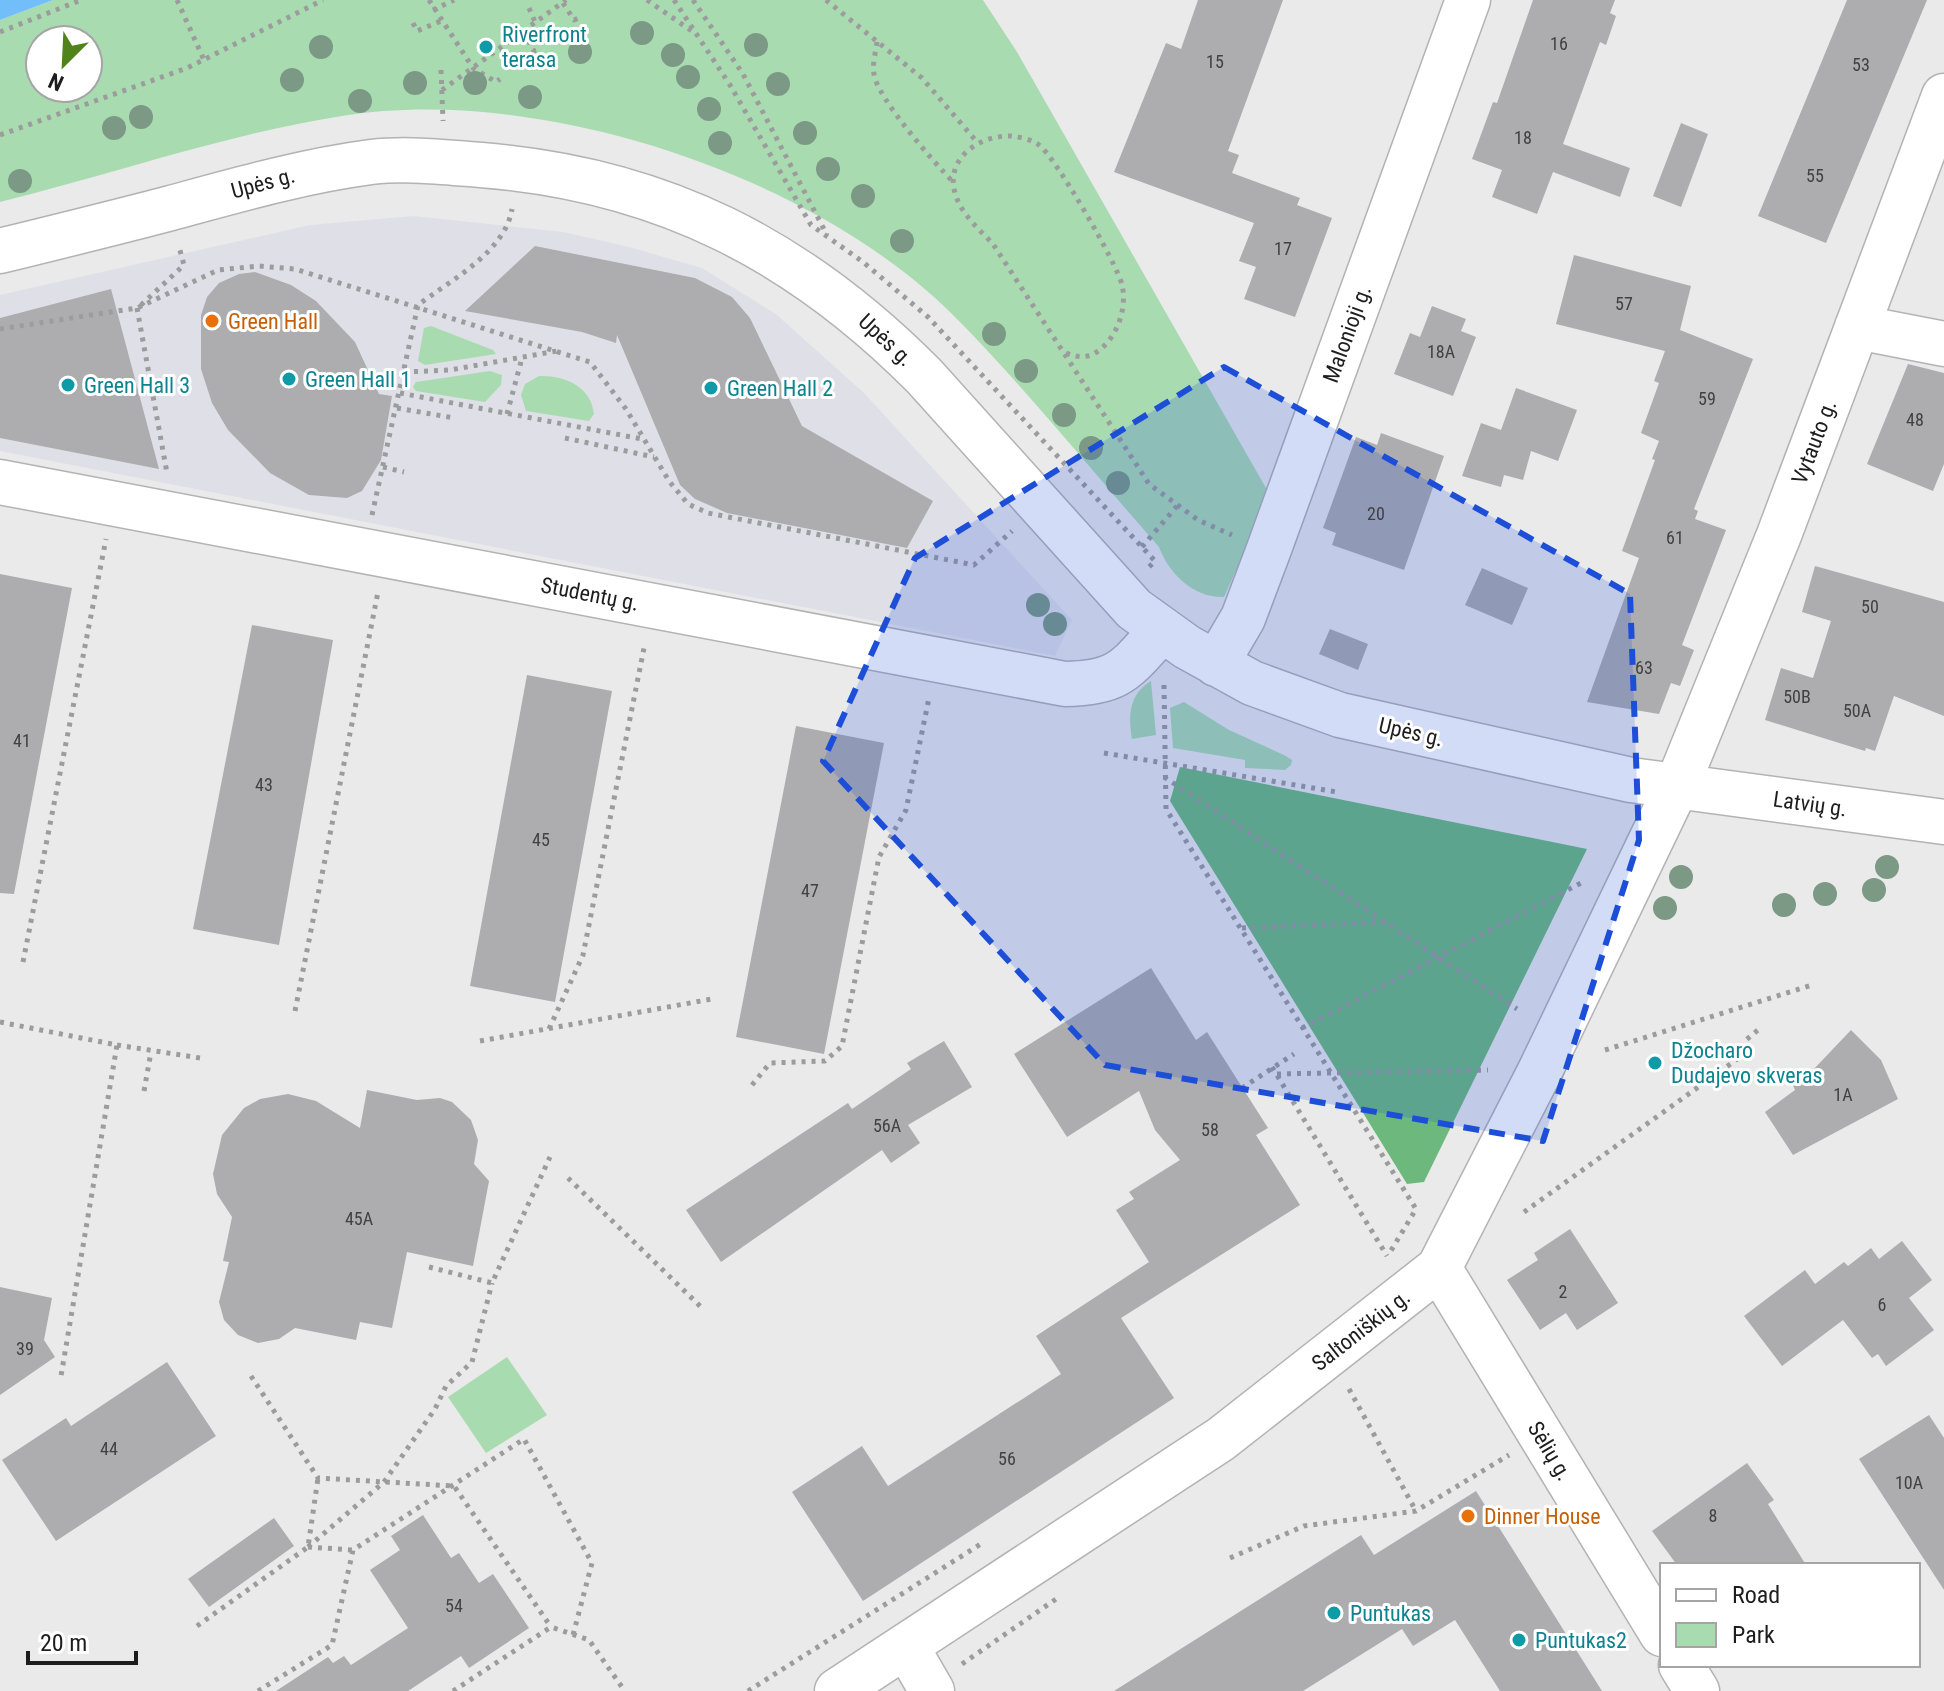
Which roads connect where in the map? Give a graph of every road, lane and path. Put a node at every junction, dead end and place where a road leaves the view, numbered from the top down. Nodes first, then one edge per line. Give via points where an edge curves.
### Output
1 (81, 0) edge
2 (177, 0) edge
3 (323, 0) edge
4 (429, 0) edge
5 (454, 0) edge
6 (647, 0) edge
7 (693, 0) edge
8 (826, 0) edge
9 (1468, 0) edge
10 (564, 1) edge
11 (529, 8) dead end
12 (433, 10) junction
13 (579, 18) dead end
14 (441, 21) junction
15 (535, 22) junction
16 (413, 23) dead end
17 (0, 32) edge
18 (523, 32) junction
19 (701, 37) dead end
20 (486, 39) dead end
21 (877, 41) junction
22 (540, 47) dead end
23 (493, 51) junction
24 (204, 60) junction
25 (473, 68) junction
26 (441, 70) dead end
27 (500, 79) dead end
28 (442, 90) junction
29 (1944, 96) edge
30 (0, 135) edge
31 (977, 142) junction
32 (444, 162) junction
33 (953, 182) junction
34 (514, 202) dead end
35 (167, 209) junction
36 (827, 236) dead end
37 (0, 251) edge
38 (418, 305) junction
39 (137, 308) junction
40 (1857, 327) junction
41 (0, 329) edge
42 (1944, 344) edge
43 (559, 351) junction
44 (1066, 353) junction
45 (522, 358) junction
46 (404, 372) junction
47 (400, 393) junction
48 (397, 408) junction
49 (507, 414) junction
50 (454, 418) dead end
51 (565, 438) dead end
52 (644, 439) junction
53 (655, 457) junction
54 (383, 467) junction
55 (404, 472) dead end
56 (0, 482) edge
57 (113, 503) junction
58 (1040, 506) junction
59 (1177, 506) junction
60 (174, 515) junction
61 (1142, 547) dead end
62 (1269, 549) junction
63 (374, 553) junction
64 (652, 606) junction
65 (1149, 644) junction
66 (936, 660) junction
67 (1216, 664) junction
68 (1104, 753) dead end
69 (1163, 760) junction
70 (1164, 777) junction
71 (1677, 786) junction
72 (1337, 792) dead end
73 (1944, 822) edge
74 (1581, 883) dead end
75 (1389, 922) junction
76 (1242, 928) junction
77 (1439, 958) junction
78 (23, 962) dead end
79 (1812, 985) dead end
80 (712, 999) dead end
81 (1517, 1009) dead end
82 (295, 1011) dead end
83 (0, 1022) edge
84 (1302, 1028) junction
85 (549, 1029) junction
86 (1758, 1030) dead end
87 (480, 1041) dead end
88 (117, 1045) junction
89 (1605, 1050) dead end
90 (151, 1052) junction
91 (1294, 1054) dead end
92 (200, 1058) dead end
93 (1272, 1067) junction
94 (1488, 1070) dead end
95 (1331, 1073) junction
96 (1277, 1074) junction
97 (752, 1085) dead end
98 (1242, 1088) dead end
99 (144, 1091) dead end
100 (550, 1157) dead end
101 (568, 1178) dead end
102 (1524, 1212) dead end
103 (1387, 1256) junction
104 (1379, 1263) dead end
105 (429, 1267) dead end
106 (1439, 1268) junction
107 (492, 1283) junction
108 (701, 1307) dead end
109 (61, 1376) dead end
110 (251, 1376) dead end
111 (1343, 1380) dead end
112 (1540, 1436) junction
113 (318, 1478) junction
114 (384, 1482) junction
115 (454, 1486) junction
116 (1416, 1511) junction
117 (997, 1534) dead end
118 (308, 1547) junction
119 (353, 1550) junction
120 (1230, 1558) dead end
121 (197, 1626) dead end
122 (551, 1627) junction
123 (1660, 1631) edge
124 (573, 1635) junction
125 (906, 1646) junction
126 (1682, 1667) edge
127 (624, 1690) edge
128 (258, 1691) edge
129 (453, 1691) edge
130 (748, 1691) edge
131 (837, 1691) edge
132 (932, 1691) edge
133 (1697, 1691) edge

1 - 17 path
2 - 24 path
3 - 24 path
4 - 12 path
5 - 12 path
6 - 19 path
7 - 36 path via 743,74
8 - 21 path
9 - 62 street, Malonioji g.
10 - 13 path via 574,20
10 - 15 path
11 - 15 path
12 - 14 path
14 - 16 path via 417,31
14 - 25 path
15 - 18 path
18 - 22 path via 534,51
18 - 23 path
20 - 23 path
21 - 31 path via 922,78
21 - 33 path via 874,73 879,87
23 - 25 path
24 - 30 path
25 - 27 path via 496,82
25 - 28 path
26 - 28 path
28 - 32 path
29 - 40 street, Vytauto g.
31 - 33 path via 958,162
31 - 44 path via 1020,137 1041,146 1115,260 1123,288 1122,315 1111,339 1094,355 1079,358
32 - 35 street, Upės g. via 376,162 302,173
32 - 58 street, Upės g. via 545,172 609,185 738,233 820,283 889,340
33 - 44 path via 969,218 993,244
34 - 38 path via 510,225 480,259
35 - 37 street, Upės g.
35 - 39 path via 184,265
38 - 39 path via 295,269 259,266 218,270
38 - 43 path
38 - 46 path
39 - 41 path
39 - 60 path
40 - 42 street
40 - 71 street, Vytauto g.
43 - 45 path
43 - 52 path via 590,362
44 - 59 path via 1149,484
45 - 46 path
45 - 49 path
46 - 47 path
47 - 48 path
47 - 49 path
48 - 50 path
48 - 54 path
49 - 52 path
51 - 53 path
52 - 53 path
53 - 58 path via 688,504 708,513 974,565
54 - 55 path
54 - 63 path
56 - 57 street, Studentų g.
57 - 60 street, Studentų g.
57 - 78 path
58 - 65 street, Upės g. via 1134,609
59 - 61 path
59 - 62 path via 1223,532
60 - 63 street, Studentų g.
62 - 67 street, Malonioji g. via 1243,618
63 - 64 street, Studentų g.
63 - 82 path
64 - 66 street, Studentų g.
64 - 85 path via 583,955
65 - 66 street, Studentų g. via 1124,673 1093,684 1065,684
65 - 67 street, Upės g.
65 - 69 path via 1166,689
66 - 97 path via 906,810 879,857 842,1046 825,1061 770,1063
67 - 71 street, Upės g. via 1289,699 1340,715
68 - 69 path
69 - 70 path
69 - 72 path
70 - 75 path
70 - 76 path via 1166,809
71 - 73 street, Latvių g.
71 - 106 street, Saltoniškių g.
74 - 77 path
75 - 76 path
75 - 77 path
76 - 84 path
77 - 81 path
77 - 84 path
79 - 89 path
80 - 85 path
83 - 88 path
84 - 95 path
85 - 87 path
86 - 102 path via 1746,1040 1750,1050
88 - 90 path
88 - 109 path
90 - 92 path
90 - 99 path
91 - 93 path
93 - 96 path
93 - 98 path
94 - 95 path
95 - 96 path
95 - 103 path via 1416,1209
96 - 103 path
100 - 107 path
101 - 108 path
103 - 104 path
105 - 107 path
106 - 112 street, Sėlių g.
106 - 125 street, Saltoniškių g. via 1221,1439
107 - 114 path via 472,1362 446,1386
110 - 113 path
111 - 116 path
112 - 116 path
112 - 123 street, Sėlių g.
113 - 114 path
113 - 118 path
114 - 115 path
114 - 118 path
115 - 119 path
115 - 122 path
115 - 124 path via 524,1439 592,1563
116 - 120 path via 1304,1526
117 - 130 path
118 - 119 path
118 - 121 path
119 - 128 path via 332,1645
122 - 124 path
122 - 129 path
124 - 127 path via 589,1640
125 - 131 street, Saltoniškių g.
125 - 132 street
126 - 133 street

